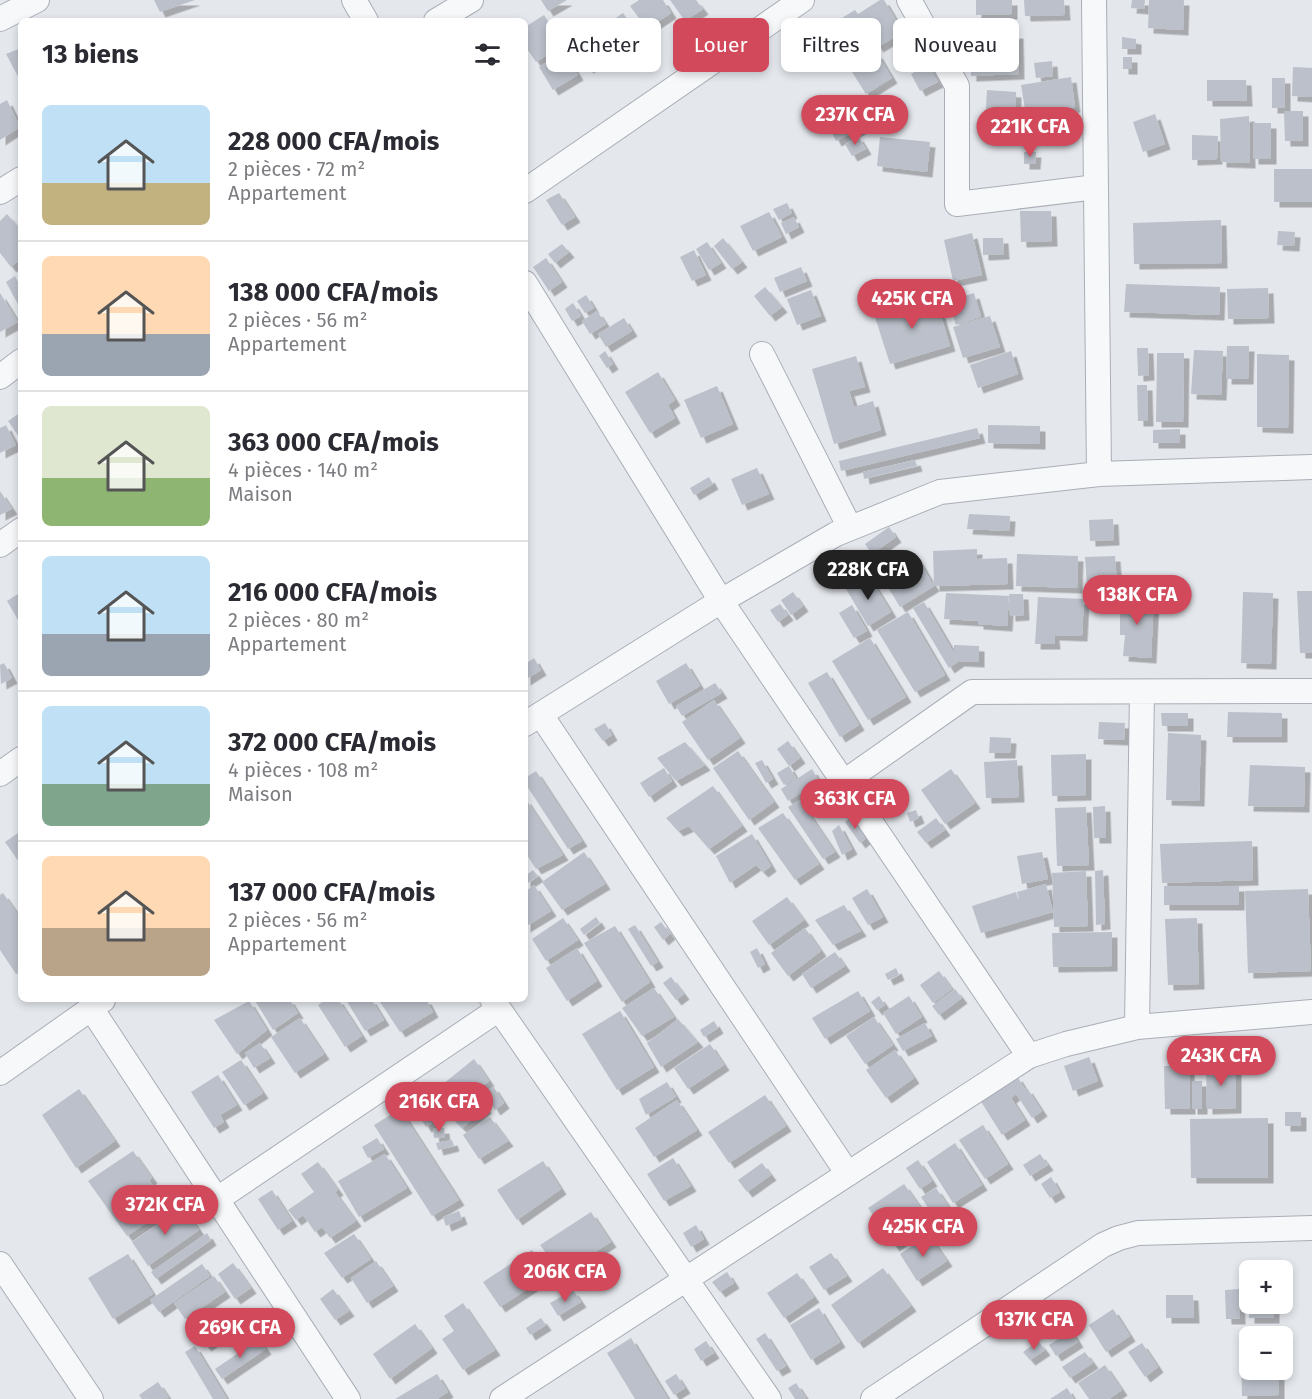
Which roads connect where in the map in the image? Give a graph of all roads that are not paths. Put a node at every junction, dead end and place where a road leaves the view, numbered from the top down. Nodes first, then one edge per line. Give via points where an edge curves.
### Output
1 (37, 0) edge
2 (354, 0) edge
3 (471, 0) edge
4 (802, 0) edge
5 (909, 0) edge
6 (1094, 0) edge
7 (364, 18) edge
8 (441, 18) edge
9 (0, 19) edge
10 (18, 181) edge
11 (1096, 187) junction
12 (528, 189) edge
13 (0, 192) edge
14 (528, 288) edge
15 (762, 354) dead end
16 (18, 362) edge
17 (0, 377) edge
18 (1312, 467) edge
19 (1099, 474) junction
20 (850, 528) junction
21 (18, 532) edge
22 (0, 545) edge
23 (721, 601) junction
24 (1312, 691) edge
25 (1142, 692) junction
26 (533, 720) edge
27 (18, 761) edge
28 (0, 774) edge
29 (844, 782) junction
30 (98, 1003) edge
31 (496, 1004) edge
32 (1312, 1012) edge
33 (1137, 1027) junction
34 (1029, 1056) junction
35 (0, 1073) edge
36 (848, 1174) junction
37 (216, 1200) junction
38 (1312, 1228) edge
39 (0, 1264) edge
40 (687, 1279) junction
41 (91, 1399) edge
42 (348, 1399) edge
43 (502, 1399) edge
44 (769, 1399) edge
45 (873, 1399) edge

1 - 9 street
2 - 7 street
3 - 8 street
4 - 12 street
5 - 11 street via 957,86 957,204
6 - 11 street
10 - 13 street
11 - 19 street
14 - 23 street
15 - 20 street
16 - 17 street
18 - 19 street
19 - 20 street via 940,492
20 - 23 street
21 - 22 street
23 - 26 street
23 - 29 street
24 - 25 street
25 - 29 street via 972,692
25 - 33 street
26 - 36 street
27 - 28 street
29 - 34 street
30 - 35 street
30 - 37 street
31 - 37 street
31 - 40 street
32 - 33 street
33 - 34 street
34 - 36 street
36 - 40 street
37 - 42 street
38 - 45 street via 1138,1233 1119,1238
39 - 41 street
40 - 43 street
40 - 44 street

